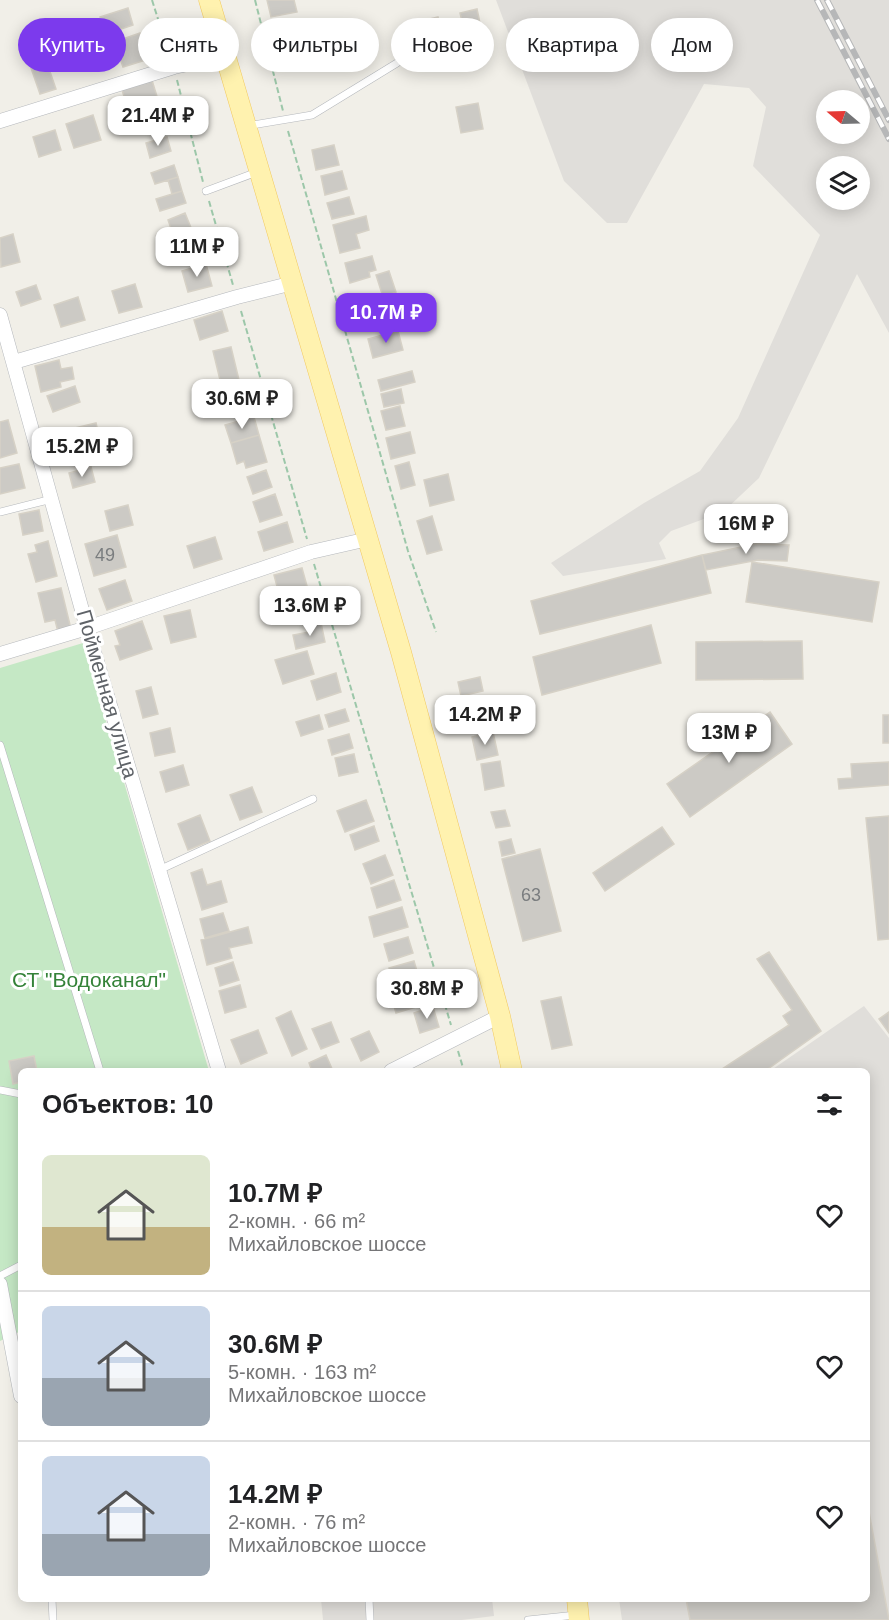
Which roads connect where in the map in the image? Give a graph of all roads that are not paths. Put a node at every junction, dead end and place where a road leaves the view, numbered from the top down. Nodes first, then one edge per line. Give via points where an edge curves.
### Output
1 (209, 0) edge
2 (214, 18) edge
3 (391, 67) edge
4 (158, 72) edge
5 (230, 72) edge
6 (0, 121) edge
7 (246, 126) junction
8 (260, 171) junction
9 (206, 191) road end
10 (292, 284) junction
11 (0, 315) edge
12 (8, 354) edge
13 (52, 499) junction
14 (0, 512) edge
15 (368, 539) junction
16 (87, 628) junction
17 (0, 654) edge
18 (0, 745) edge
19 (313, 799) dead end
20 (159, 870) junction
21 (500, 1016) junction
22 (99, 1068) edge
23 (218, 1068) edge
24 (397, 1068) edge
25 (511, 1068) edge
26 (0, 1090) edge
27 (18, 1093) edge
28 (18, 1267) edge
29 (0, 1276) edge
30 (0, 1284) edge
31 (18, 1380) edge
32 (52, 1602) edge
33 (369, 1602) edge
34 (578, 1611) edge
35 (53, 1620) edge
36 (370, 1620) edge
37 (528, 1620) edge

1 - 2 main road
3 - 7 lane via 312,115
4 - 6 street
5 - 7 main road
7 - 8 main road
8 - 9 lane
8 - 10 main road
10 - 12 street
10 - 15 main road
11 - 12 street, Пойменная улица
12 - 13 street, Пойменная улица
13 - 14 lane
13 - 16 street, Пойменная улица
15 - 16 street via 311,552
15 - 21 main road
16 - 17 street
16 - 20 street, Пойменная улица
18 - 22 lane
19 - 20 lane
20 - 23 street, Пойменная улица
21 - 24 street
21 - 25 main road
26 - 27 lane
28 - 29 lane
30 - 31 street
32 - 35 lane
33 - 36 lane
34 - 37 lane

